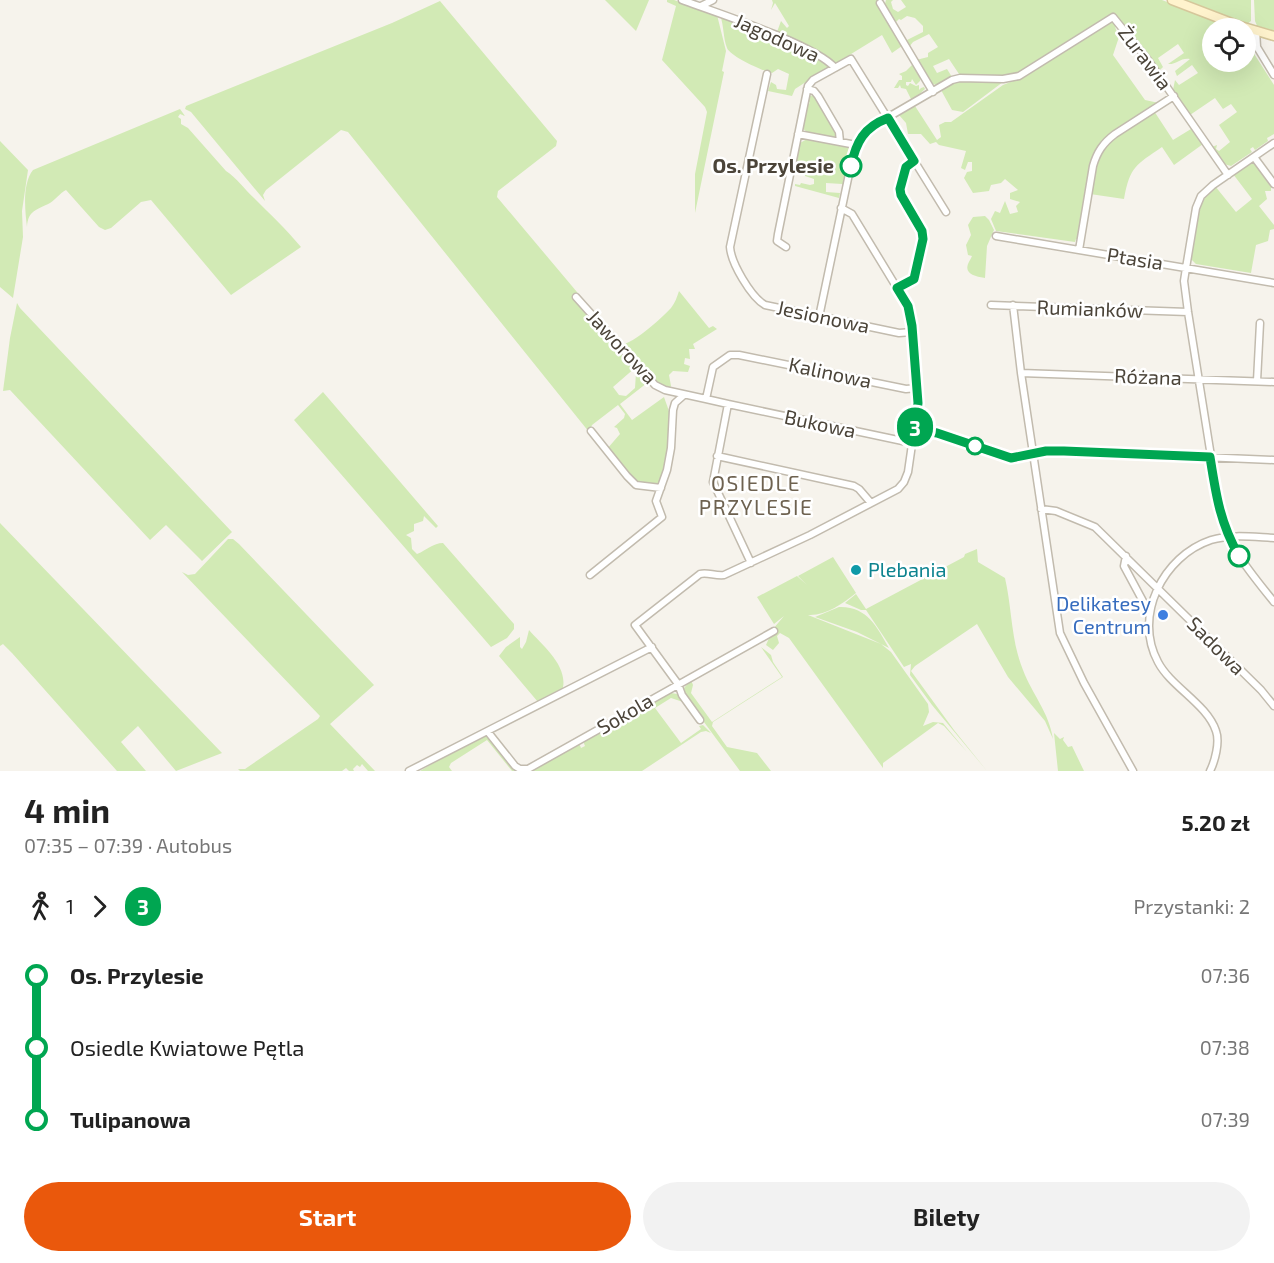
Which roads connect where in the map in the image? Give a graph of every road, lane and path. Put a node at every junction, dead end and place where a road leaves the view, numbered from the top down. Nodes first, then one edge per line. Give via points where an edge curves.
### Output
1 (682, 0) edge
2 (713, 0) edge
3 (1172, 0) edge
4 (880, 3) dead end
5 (700, 6) junction
6 (1222, 18) edge
7 (1256, 30) edge
8 (1274, 36) edge
9 (1256, 42) edge
10 (835, 69) junction
11 (767, 74) dead end
12 (1274, 75) edge
13 (807, 89) junction
14 (933, 92) junction
15 (1174, 96) junction
16 (888, 118) junction
17 (798, 134) junction
18 (840, 142) junction
19 (1274, 143) edge
20 (856, 146) junction
21 (1254, 157) junction
22 (914, 161) junction
23 (1228, 175) junction
24 (1274, 184) edge
25 (841, 208) junction
26 (946, 212) dead end
27 (996, 236) dead end
28 (786, 247) dead end
29 (1079, 250) junction
30 (1186, 268) junction
31 (1274, 283) edge
32 (897, 288) junction
33 (576, 297) dead end
34 (991, 305) dead end
35 (1013, 305) junction
36 (1188, 312) junction
37 (819, 316) junction
38 (1260, 323) dead end
39 (912, 333) junction
40 (1021, 373) junction
41 (1198, 379) junction
42 (1257, 381) junction
43 (1274, 382) edge
44 (917, 388) junction
45 (684, 395) junction
46 (706, 399) junction
47 (728, 404) junction
48 (915, 429) junction
49 (591, 431) dead end
50 (912, 443) junction
51 (1034, 454) junction
52 (717, 456) junction
53 (1210, 457) junction
54 (1274, 460) edge
55 (661, 488) junction
56 (871, 503) junction
57 (1041, 509) junction
58 (1228, 536) junction
59 (1274, 538) edge
60 (1125, 556) junction
61 (751, 563) junction
62 (590, 575) dead end
63 (1158, 589) junction
64 (1274, 602) edge
65 (1149, 609) junction
66 (774, 631) dead end
67 (652, 647) junction
68 (678, 684) junction
69 (1274, 706) edge
70 (700, 720) dead end
71 (487, 732) junction
72 (409, 771) edge
73 (1133, 771) edge
74 (1210, 771) edge

1 - 5 street, Jagodowa
2 - 5 street
3 - 6 main road
4 - 14 street
5 - 10 street, Jagodowa via 789,41 829,61
7 - 8 main road
9 - 12 street
10 - 13 street via 811,82
10 - 16 street via 851,59
11 - 37 street, Jesionowa via 730,256 757,300
13 - 17 street
13 - 18 street via 818,96 839,132
14 - 15 street, Żurawia via 956,79 1019,76 1113,17
14 - 16 street
15 - 23 street, Żurawia
15 - 29 street via 1115,134 1097,153
16 - 20 street via 868,130
16 - 22 street
17 - 18 street
17 - 28 street via 777,241
18 - 20 street
19 - 21 street
20 - 25 street
21 - 23 street
21 - 24 street
22 - 26 street
22 - 32 street via 906,167 900,189 923,239 914,279
23 - 30 street via 1207,189 1197,204
25 - 32 street via 852,214
25 - 37 street
27 - 29 street, Ptasia
29 - 30 street, Ptasia
30 - 31 street, Ptasia
30 - 36 street
32 - 39 street via 908,306
33 - 45 street, Jaworowa via 652,383
34 - 35 street, Rumianków
35 - 36 street, Rumianków
35 - 40 street
36 - 41 street
37 - 39 street, Jesionowa
38 - 42 street
39 - 44 street
40 - 41 street, Różana
40 - 51 street
41 - 42 street, Różana
41 - 53 street
42 - 43 street, Różana
44 - 46 street, Kalinowa via 730,355 713,367
44 - 48 street
45 - 46 street, Jaworowa
45 - 55 street via 673,410 671,448
46 - 47 street, Bukowa
47 - 50 street, Bukowa
47 - 52 street
48 - 50 street
48 - 51 street via 1011,458
49 - 55 street via 636,485
50 - 56 street via 904,482
51 - 53 street via 1064,451
51 - 57 street
52 - 56 street via 854,486
52 - 61 street via 713,482
53 - 54 street
53 - 58 street
55 - 62 street via 656,501 662,517
56 - 61 street
57 - 60 street, Sadowa via 1091,524
57 - 73 street via 1060,633
58 - 59 street
58 - 63 street via 1186,553 1171,567
58 - 64 street
60 - 63 street, Sadowa
60 - 65 street via 1124,566
61 - 67 street via 724,575 700,574 635,626
63 - 65 street
63 - 69 street, Sadowa
65 - 74 street via 1151,640 1159,664 1217,732
66 - 68 street, Sokola
67 - 68 street
67 - 71 street
68 - 70 street
68 - 71 street, Sokola via 525,770 512,764
71 - 72 street

